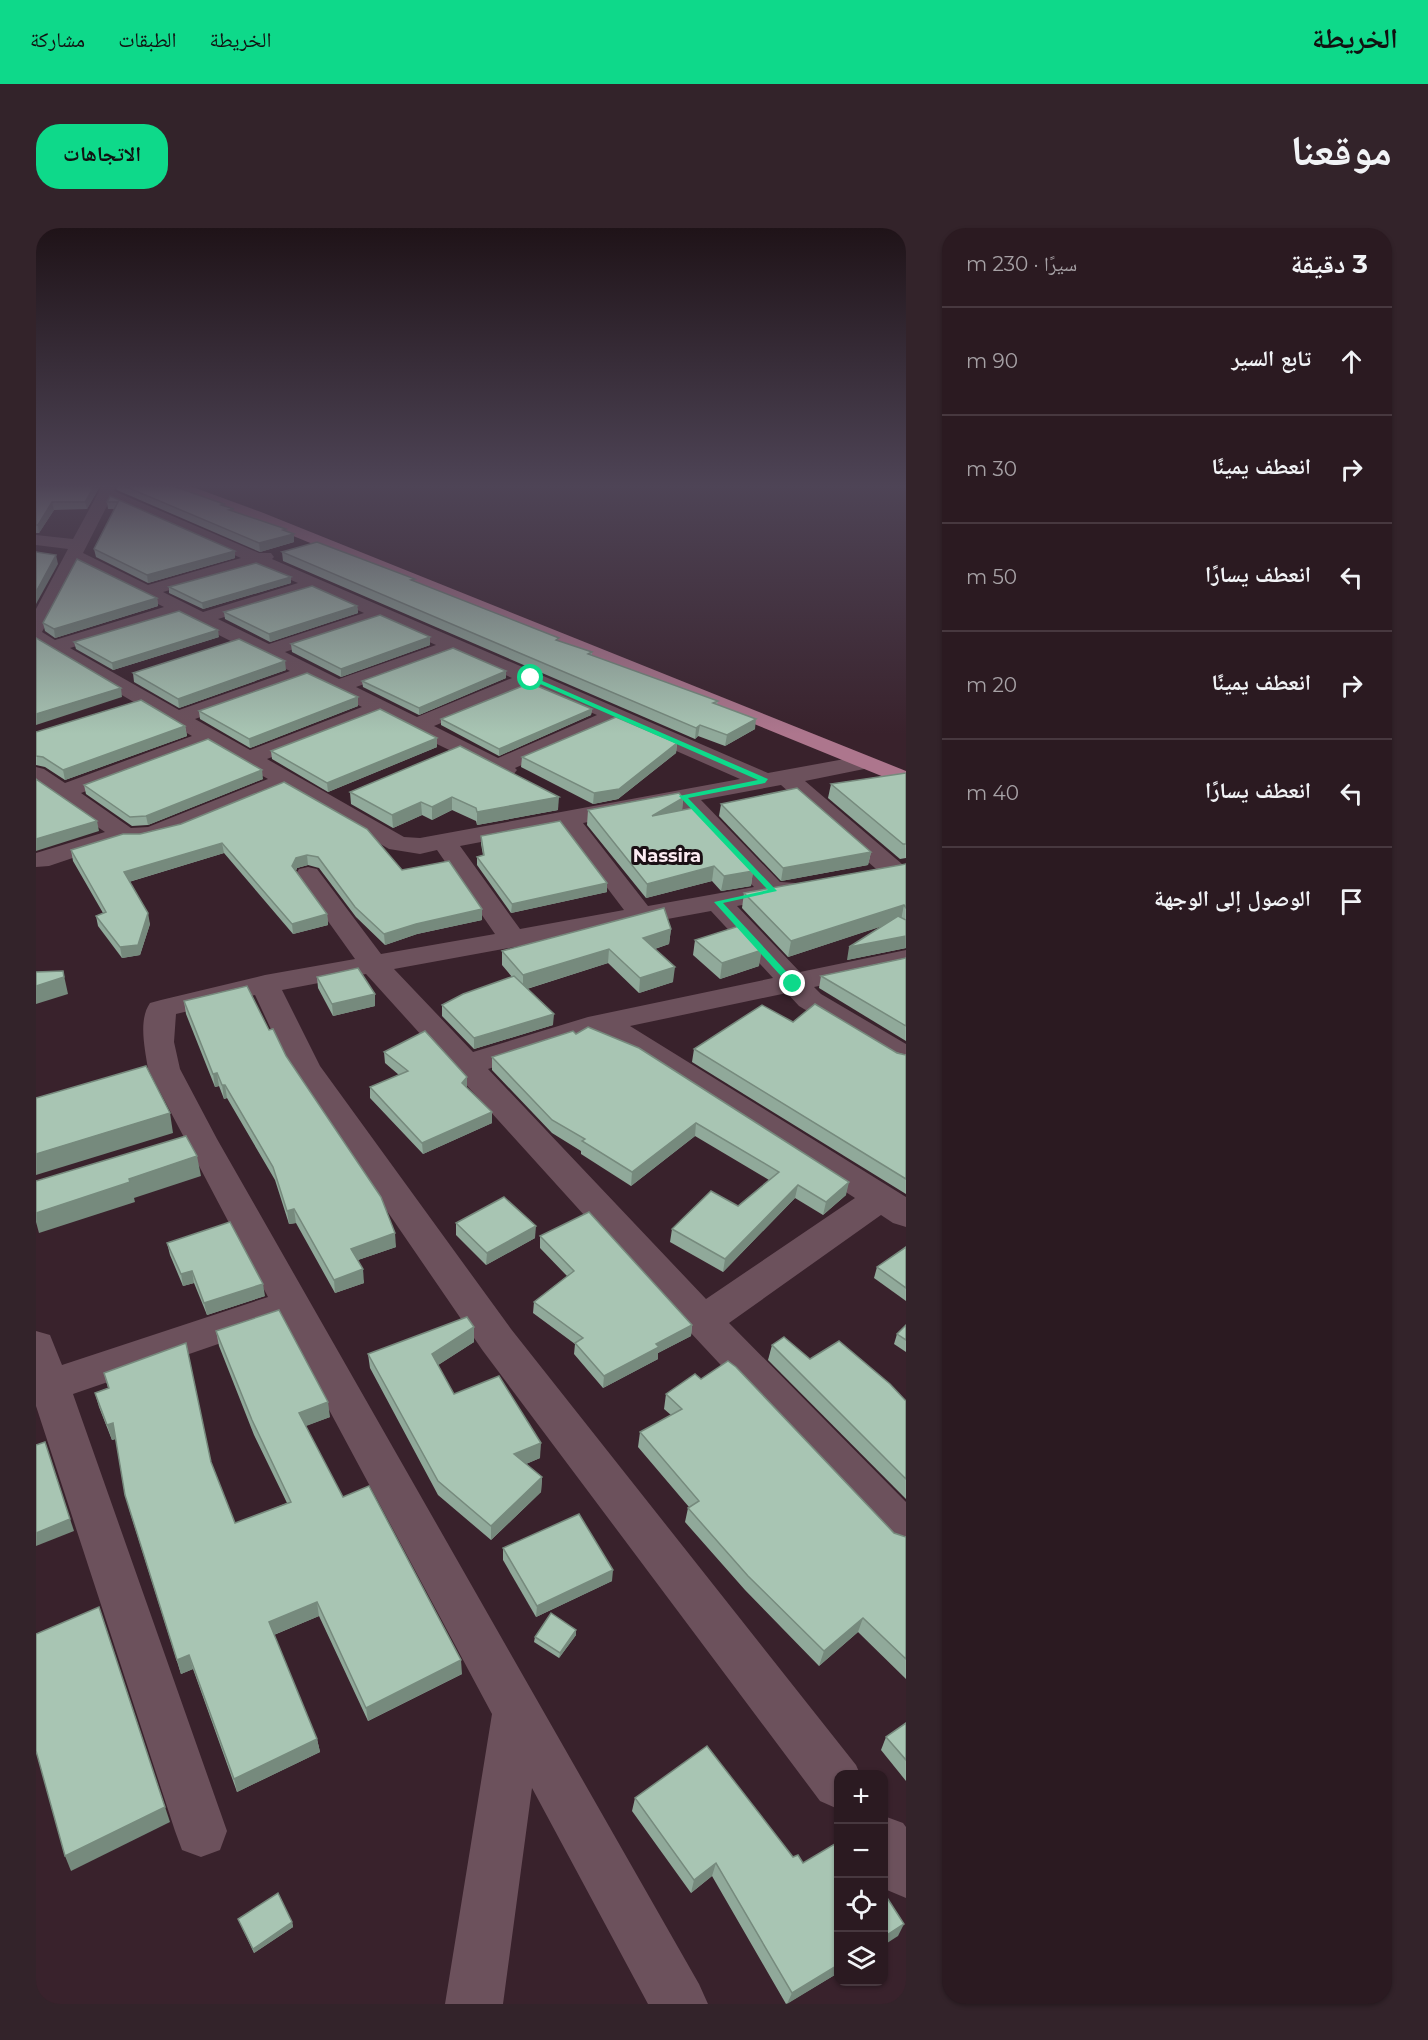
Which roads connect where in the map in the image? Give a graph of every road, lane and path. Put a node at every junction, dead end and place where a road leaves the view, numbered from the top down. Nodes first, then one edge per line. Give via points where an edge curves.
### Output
1 (66, 569) edge
2 (108, 569) edge
3 (222, 569) edge
4 (279, 569) edge
5 (388, 569) edge
6 (315, 584) junction
7 (146, 591) junction
8 (182, 608) junction
9 (382, 614) junction
10 (202, 618) junction
11 (36, 628) edge
12 (242, 638) junction
13 (44, 642) edge
14 (454, 645) junction
15 (209, 648) edge
16 (269, 651) junction
17 (310, 671) junction
18 (531, 678) junction
19 (340, 686) junction
20 (382, 707) junction
21 (616, 715) junction
22 (176, 718) junction
23 (418, 724) junction
24 (210, 737) junction
25 (461, 747) junction
26 (247, 759) junction
27 (430, 760) edge
28 (861, 763) junction
29 (499, 766) junction
30 (36, 774) edge
31 (519, 777) edge
32 (776, 779) junction
33 (906, 779) edge
34 (285, 781) junction
35 (358, 791) edge
36 (62, 792) junction
37 (682, 796) junction
38 (326, 804) junction
39 (572, 810) junction
40 (124, 834) junction
41 (444, 842) junction
42 (37, 862) edge
43 (900, 869) edge
44 (308, 875) dead end
45 (773, 891) junction
46 (718, 902) junction
47 (642, 915) junction
48 (513, 939) junction
49 (906, 959) edge
50 (373, 964) junction
51 (265, 984) junction
52 (793, 984) junction
53 (604, 1023) junction
54 (906, 1057) edge
55 (466, 1065) junction
56 (893, 1206) edge
57 (291, 1304) junction
58 (703, 1321) junction
59 (41, 1373) edge
60 (906, 1532) edge
61 (517, 1711) junction
62 (834, 1778) edge
63 (201, 1831) dead end
64 (888, 1847) edge
65 (906, 1871) edge
66 (474, 2004) edge
67 (679, 2004) edge

1 - 11 street
2 - 7 street
3 - 7 street
4 - 6 street
5 - 28 main road
6 - 9 street
6 - 10 street
7 - 8 street
8 - 10 street
8 - 13 street
9 - 14 street
9 - 16 street
10 - 12 street
12 - 15 street
12 - 16 street
13 - 22 street via 122,677 134,703
14 - 18 street
14 - 19 street
16 - 17 street
17 - 19 street
17 - 22 street
18 - 21 street
18 - 23 street
19 - 20 street
20 - 23 street
20 - 26 street
21 - 29 street
21 - 32 street
22 - 24 street
23 - 25 street
24 - 26 street
24 - 36 street
25 - 27 street
25 - 29 street
26 - 34 street
28 - 32 street
28 - 33 main road
29 - 31 street
30 - 36 street
32 - 37 street
32 - 43 street
34 - 38 street
34 - 40 street via 153,834
35 - 38 street
36 - 40 street
37 - 39 street
37 - 45 street
38 - 41 street via 398,844
39 - 41 street
39 - 47 street
40 - 42 street
41 - 48 street
43 - 45 street
44 - 50 street
45 - 46 street
46 - 47 street
46 - 52 street
47 - 48 street
48 - 50 street
49 - 52 street
50 - 51 street
50 - 55 street
51 - 57 street via 161,1009 159,1042 183,1144
51 - 62 street via 305,1068 497,1340
52 - 53 street
52 - 54 street via 810,1000
53 - 55 street
53 - 56 street
55 - 58 street
56 - 58 street
57 - 59 street
57 - 61 street
58 - 60 street
59 - 63 street
61 - 66 street
61 - 67 street
64 - 65 street

